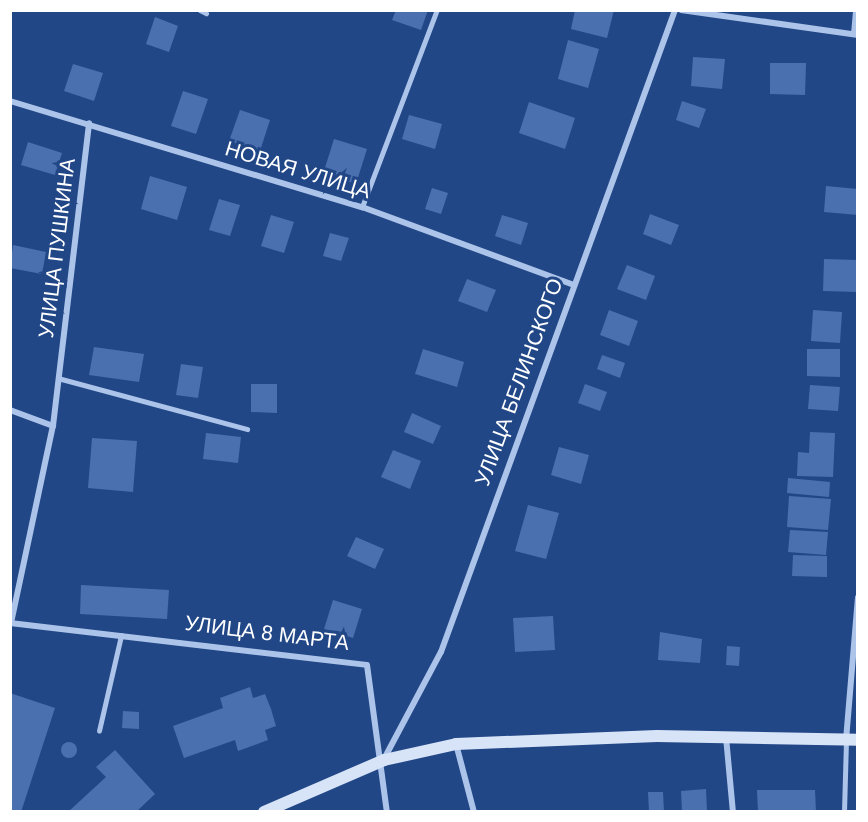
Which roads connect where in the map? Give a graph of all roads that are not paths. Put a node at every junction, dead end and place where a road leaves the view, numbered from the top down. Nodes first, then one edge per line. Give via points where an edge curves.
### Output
1 (437, 10) edge
2 (675, 10) edge
3 (681, 10) edge
4 (855, 10) edge
5 (855, 35) edge
6 (10, 101) edge
7 (89, 123) junction
8 (362, 207) junction
9 (571, 284) junction
10 (58, 378) junction
11 (10, 411) edge
12 (53, 426) junction
13 (247, 429) dead end
14 (858, 598) edge
15 (11, 623) edge
16 (121, 636) junction
17 (99, 730) dead end
18 (726, 737) junction
19 (852, 740) edge
20 (456, 744) junction
21 (384, 760) junction
22 (264, 812) edge
23 (387, 812) edge
24 (474, 812) edge
25 (733, 812) edge
26 (844, 812) edge

1 - 8 lane
2 - 9 street, УЛИЦА БЕЛИНСКОГО
3 - 5 street
4 - 5 lane
6 - 7 street, НОВАЯ УЛИЦА
7 - 8 street, НОВАЯ УЛИЦА
7 - 10 street, УЛИЦА ПУШКИНА
8 - 9 street, НОВАЯ УЛИЦА
9 - 21 street, УЛИЦА БЕЛИНСКОГО via 441,652
10 - 12 street, УЛИЦА ПУШКИНА
10 - 13 lane
11 - 12 street
12 - 15 street, УЛИЦА ПУШКИНА
14 - 19 street
15 - 16 street, УЛИЦА 8 МАРТА
16 - 17 lane
16 - 21 street, УЛИЦА 8 МАРТА via 367,665
18 - 19 main road
18 - 20 main road
18 - 25 street
19 - 26 lane
20 - 21 main road
20 - 24 street
21 - 22 main road
21 - 23 street

